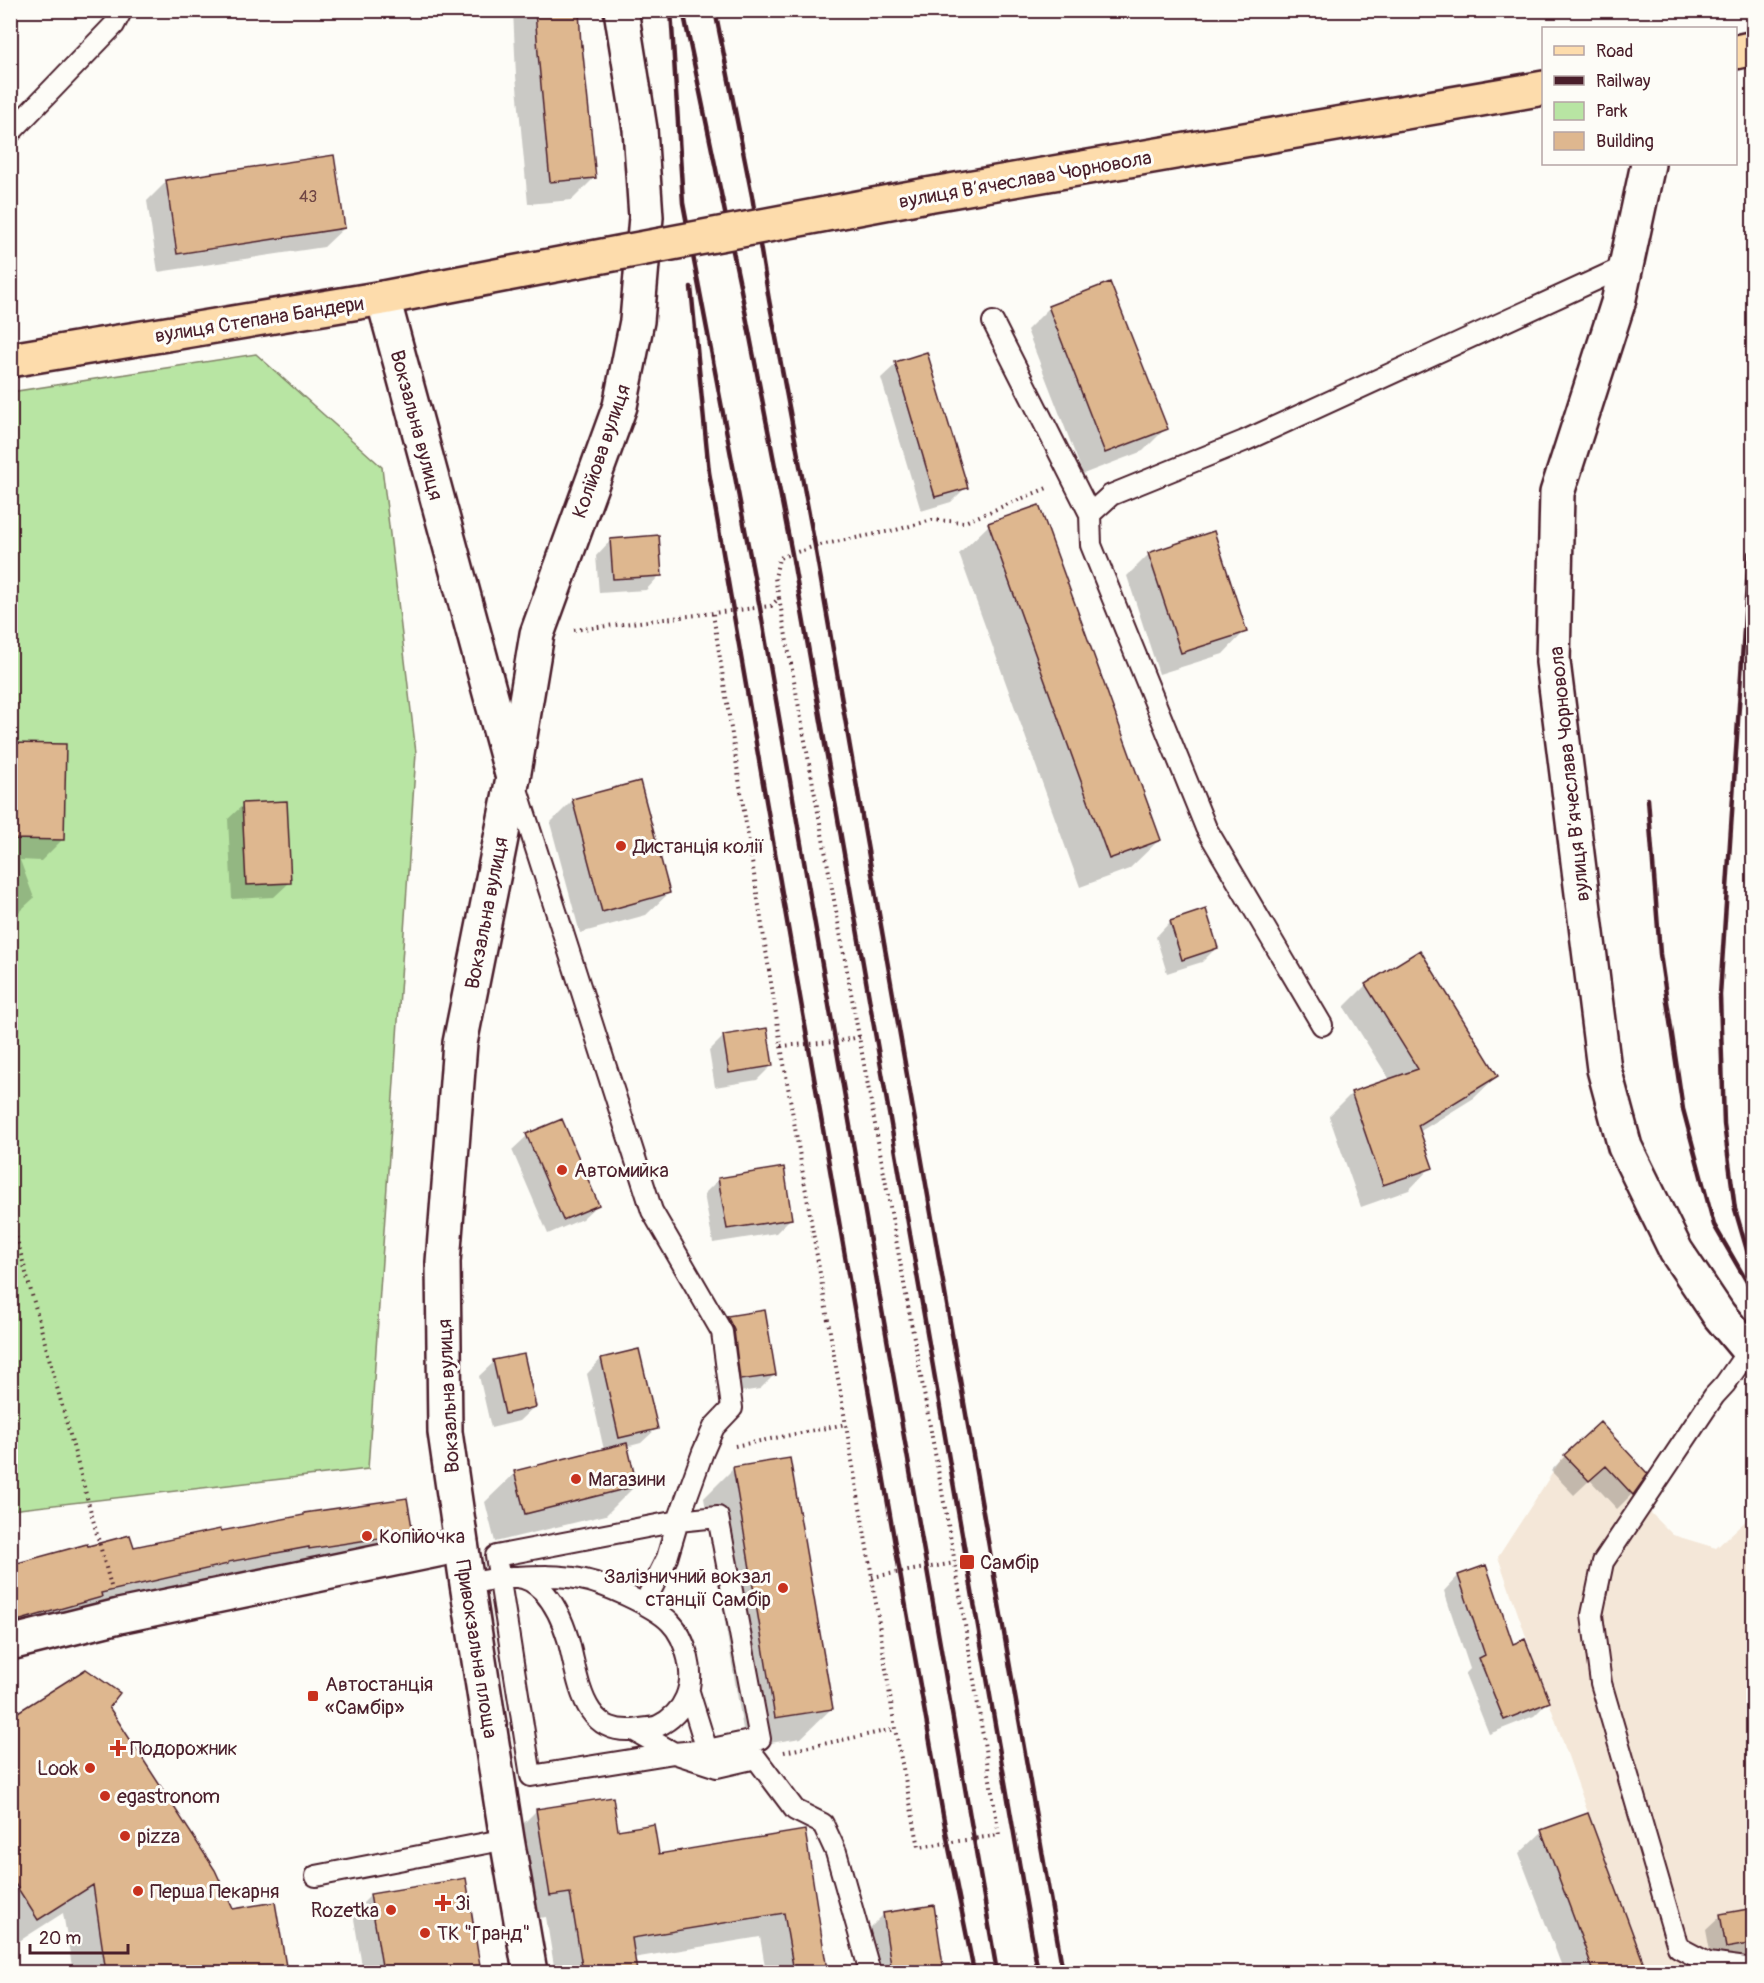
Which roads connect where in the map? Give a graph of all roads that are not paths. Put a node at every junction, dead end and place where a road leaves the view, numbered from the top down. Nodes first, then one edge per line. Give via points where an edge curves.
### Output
1 (122, 10) edge
2 (621, 10) edge
3 (1754, 48) edge
4 (1737, 52) edge
5 (1542, 88) edge
6 (10, 133) edge
7 (1648, 165) edge
8 (1626, 266) junction
9 (507, 274) joint
10 (383, 298) junction
11 (993, 322) dead end
12 (10, 360) edge
13 (1090, 514) junction
14 (513, 778) junction
15 (1322, 1025) dead end
16 (1751, 1354) edge
17 (678, 1521) junction
18 (460, 1545) junction
19 (508, 1578) junction
20 (467, 1584) junction
21 (644, 1604) junction
22 (10, 1643) edge
23 (689, 1692) junction
24 (633, 1730) junction
25 (674, 1753) junction
26 (712, 1759) junction
27 (507, 1839) junction
28 (316, 1876) dead end
29 (1754, 1969) edge
30 (530, 1972) edge
31 (870, 1972) edge

1 - 6 lane via 114,25
2 - 14 street, Колійова вулиця via 640,129 646,217 637,321 620,406 537,634
3 - 4 main road
5 - 9 main road, вулиця Вʼячеслава Чорновола, bridge via 927,195
7 - 8 street, вулиця Вʼячеслава Чорновола
8 - 13 lane via 1244,441 1111,495
8 - 16 street, вулиця Вʼячеслава Чорновола via 1618,303 1557,493 1553,662 1604,1069 1626,1148 1676,1251
9 - 10 main road, вулиця Степана Бандери
10 - 12 main road, вулиця Степана Бандери
10 - 14 street, Вокзальна вулиця
11 - 13 lane
13 - 15 lane via 1091,545 1206,828
14 - 17 lane via 652,1211 722,1332 732,1408 714,1427
14 - 18 street, Вокзальна вулиця via 460,1043 444,1250 446,1432
16 - 29 lane via 1714,1396 1604,1562 1592,1615 1601,1683 1678,1947 1708,1963
17 - 19 lane via 496,1557
17 - 21 lane via 667,1558
17 - 26 lane via 718,1517 760,1739
18 - 20 street, Привокзальна площа
18 - 22 street, Привокзальна площа via 119,1616
19 - 20 lane
19 - 21 lane via 582,1579
19 - 24 lane via 535,1583 553,1601 568,1637 588,1709 609,1726
19 - 25 lane via 531,1776
20 - 27 street, Привокзальна площа
21 - 23 lane via 670,1622 684,1644 691,1670
23 - 24 lane via 675,1713 657,1726
23 - 26 lane
24 - 25 lane
25 - 26 lane
26 - 31 lane via 756,1758 795,1810 823,1824 836,1852
27 - 28 lane
27 - 30 street, Привокзальна площа

